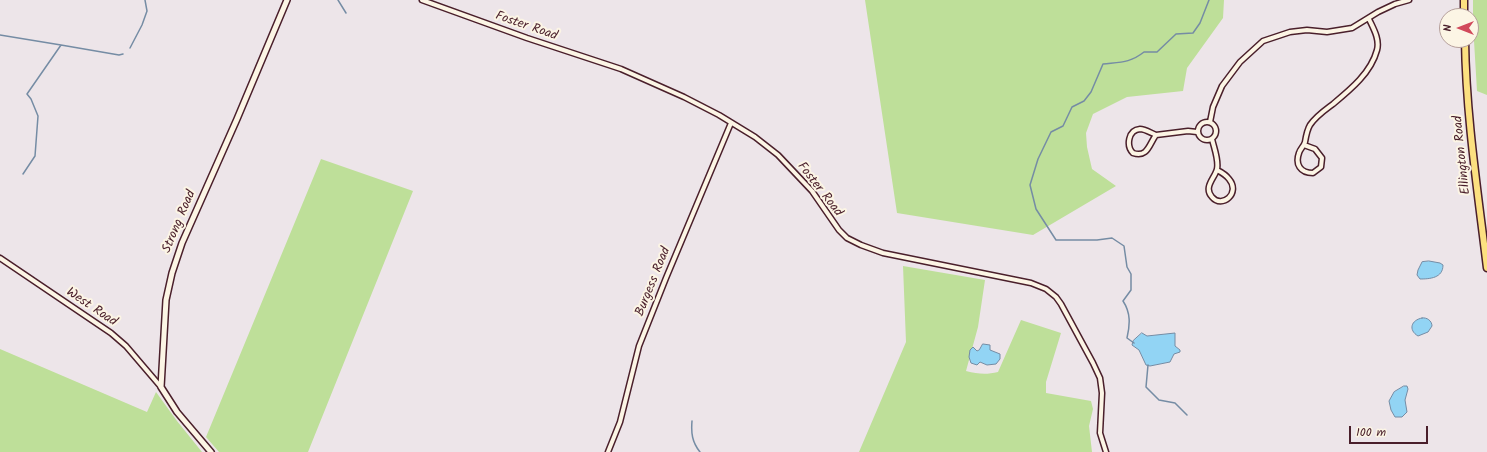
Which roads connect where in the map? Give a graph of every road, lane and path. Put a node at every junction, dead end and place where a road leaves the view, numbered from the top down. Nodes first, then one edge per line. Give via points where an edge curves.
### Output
1 (288, 0) edge
2 (422, 0) edge
3 (1409, 0) edge
4 (1368, 18) junction
5 (1464, 48) edge
6 (1210, 122) junction
7 (731, 123) junction
8 (1197, 132) junction
9 (1156, 135) junction
10 (1212, 139) junction
11 (1304, 145) junction
12 (1217, 170) junction
13 (0, 258) edge
14 (1487, 268) edge
15 (161, 387) junction
16 (211, 452) edge
17 (608, 452) edge
18 (1106, 452) edge

1 - 15 street, Strong Road via 175,260 166,300
2 - 7 street, Foster Road via 622,69 684,97
3 - 4 street
4 - 6 street via 1352,28 1327,32 1290,32 1263,41 1240,62 1222,86
4 - 11 street via 1375,32 1378,49 1370,65 1353,86 1310,125
5 - 14 main road, Ellington Road
6 - 8 street via 1202,122
6 - 10 street via 1217,131
7 - 17 street, Burgess Road via 639,346 620,422
7 - 18 street, Foster Road via 778,155 812,191 839,230 854,242 883,253 1020,280 1040,286 1056,297 1100,378 1100,433
8 - 9 street
8 - 10 street via 1200,138 1206,141
9 - 9 street via 1143,154 1133,153 1129,147 1129,140 1137,130
10 - 12 street
11 - 11 street via 1315,149 1322,158 1321,167 1313,173 1304,172 1297,163 1299,151
12 - 12 street via 1209,186 1212,197 1222,201 1233,194 1233,189 1229,179
13 - 15 street, West Road via 111,333 126,346
15 - 16 street via 177,412

